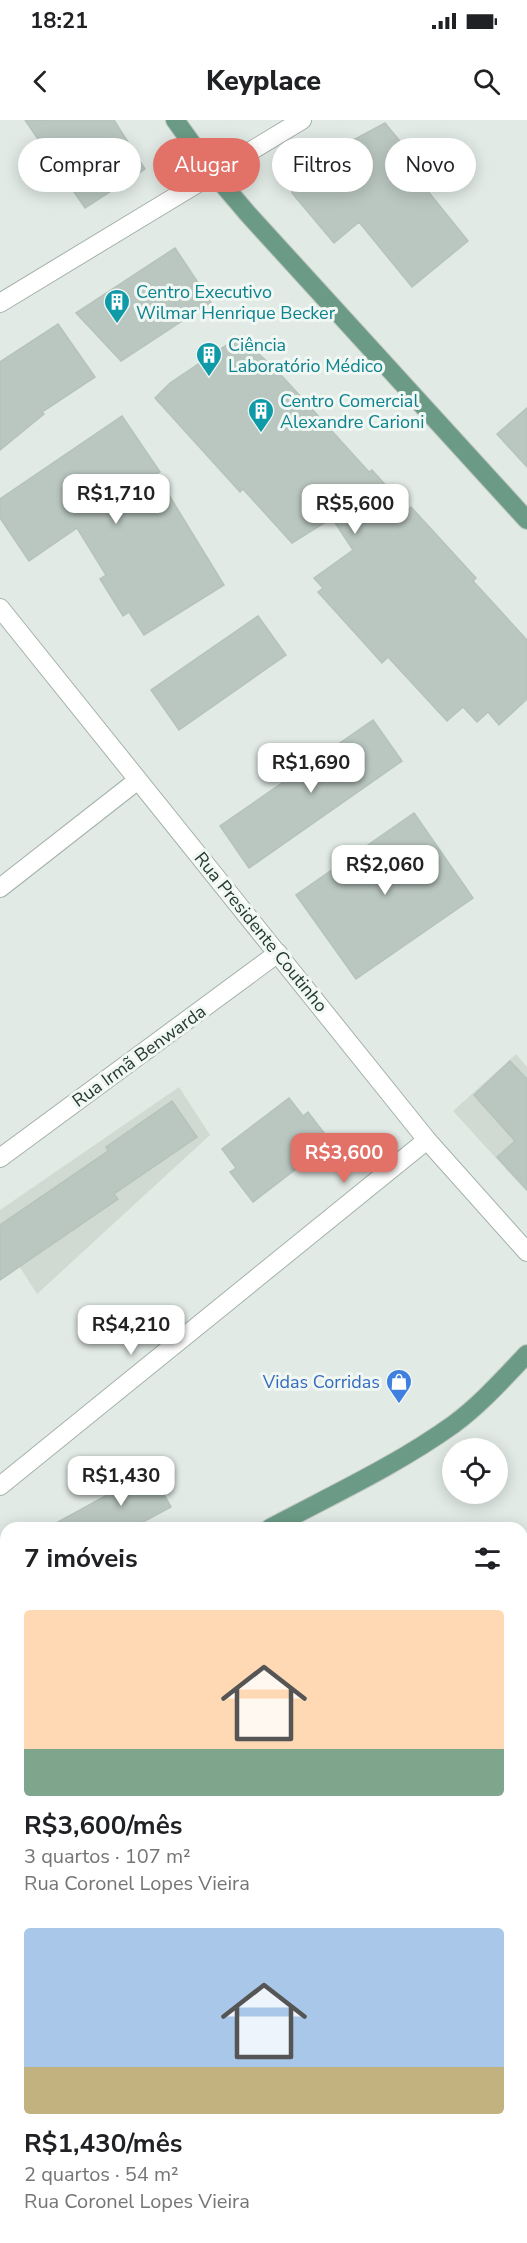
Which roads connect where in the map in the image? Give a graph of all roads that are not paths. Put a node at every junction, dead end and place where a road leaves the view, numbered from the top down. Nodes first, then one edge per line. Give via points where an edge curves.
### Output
1 (175, 120) edge
2 (302, 120) edge
3 (188, 138) edge
4 (260, 146) edge
5 (184, 192) edge
6 (230, 192) edge
7 (0, 303) edge
8 (527, 520) edge
9 (0, 608) edge
10 (138, 780) junction
11 (0, 888) edge
12 (278, 953) junction
13 (427, 1140) junction
14 (0, 1158) edge
15 (527, 1252) edge
16 (527, 1354) edge
17 (0, 1486) edge
18 (281, 1522) edge

1 - 3 main road
2 - 4 street
5 - 7 street
6 - 8 main road
9 - 10 street, Rua Presidente Coutinho
10 - 11 street
10 - 12 street, Rua Presidente Coutinho
12 - 13 street, Rua Presidente Coutinho
12 - 14 street, Rua Irmã Benwarda
13 - 15 street, Rua Presidente Coutinho
13 - 17 street
16 - 18 main road via 455,1423 377,1471

